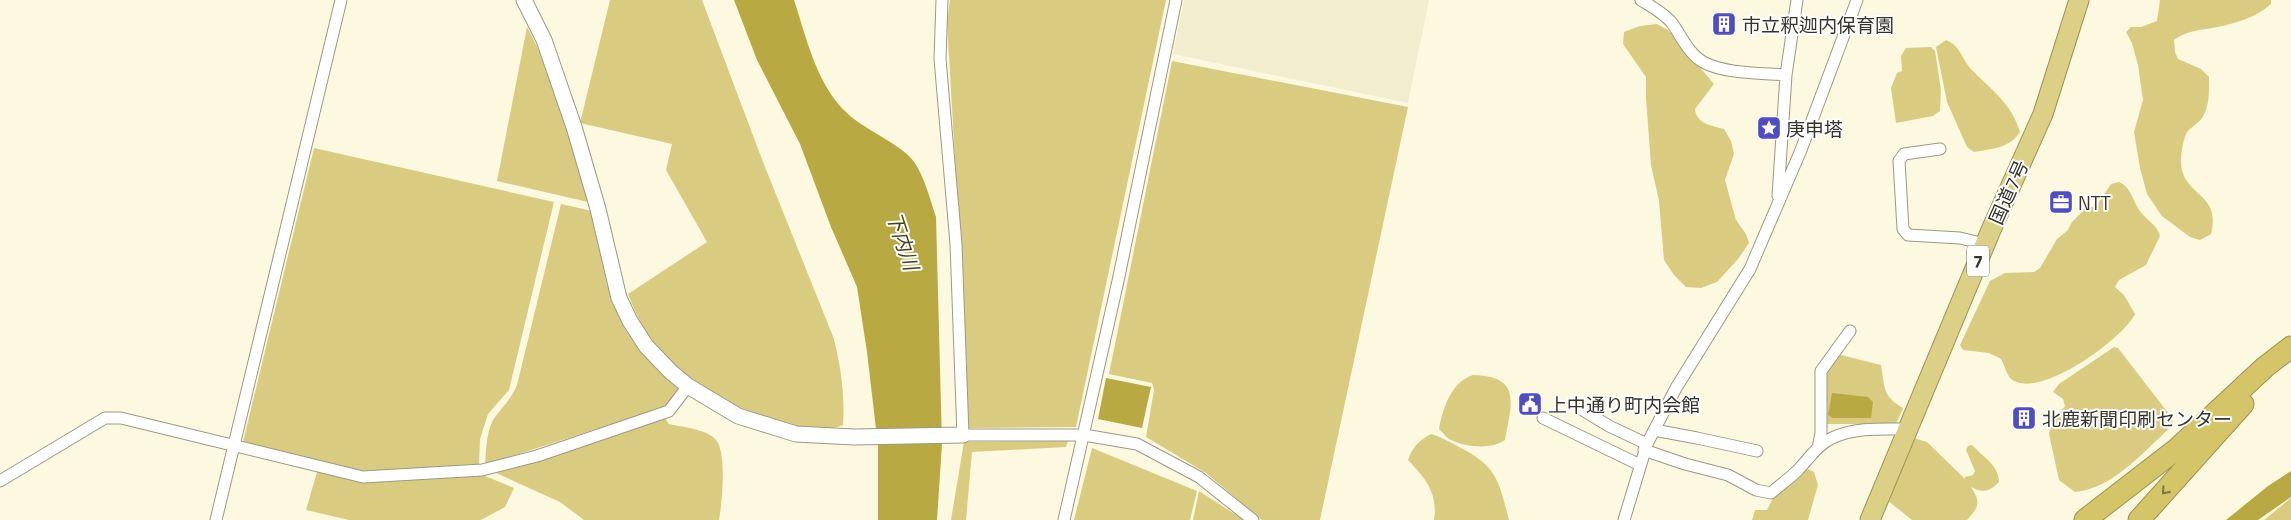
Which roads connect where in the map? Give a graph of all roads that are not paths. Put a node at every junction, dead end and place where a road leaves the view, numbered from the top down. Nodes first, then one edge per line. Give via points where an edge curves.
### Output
1 (342, 0) edge
2 (524, 0) edge
3 (942, 0) edge
4 (1176, 0) edge
5 (1641, 0) edge
6 (1797, 0) edge
7 (1857, 0) edge
8 (2079, 0) edge
9 (1786, 75) junction
10 (1940, 149) dead end
11 (1777, 203) junction
12 (1986, 244) junction
13 (1850, 331) dead end
14 (2291, 349) edge
15 (688, 386) junction
16 (1581, 409) dead end
17 (1543, 418) dead end
18 (1908, 429) junction
19 (1654, 430) junction
20 (963, 435) junction
21 (1084, 435) junction
22 (234, 446) junction
23 (1646, 447) junction
24 (1818, 448) junction
25 (1757, 452) dead end
26 (1640, 465) junction
27 (0, 481) edge
28 (216, 520) edge
29 (1064, 520) edge
30 (1254, 520) edge
31 (1624, 520) edge
32 (1870, 520) edge
33 (2085, 520) edge
34 (2108, 520) edge
35 (2139, 520) edge

1 - 22 street
2 - 15 street via 544,40 574,127 619,298 646,346
3 - 20 street via 940,59 956,244
4 - 21 street
5 - 9 street via 1671,22 1702,62 1719,69
6 - 9 street
7 - 11 street via 1801,150
8 - 12 highway, 国道7号 / 7 via 2042,114
9 - 11 street
10 - 12 street via 1904,154 1899,160 1903,229 1908,235 1960,238
11 - 19 street via 1750,269 1676,388
12 - 18 highway, 国道7号 / 7
13 - 24 street via 1822,371
14 - 33 highway via 2266,367 2178,448
14 - 34 highway
14 -> 35 highway
15 - 20 street via 738,416 796,434 854,437
15 - 22 street via 670,410 537,456 482,470 363,477
16 - 23 street
17 - 26 street
18 - 24 street via 1855,431 1831,438
18 - 32 highway, 国道7号 / 7
19 - 23 street
19 - 25 street
20 - 21 street
21 - 29 street
21 - 30 street via 1137,444 1199,477
22 - 27 street via 121,418 105,418
22 - 28 street
23 - 24 street via 1685,464 1728,475 1756,490 1772,492
23 - 26 street
26 - 31 street

